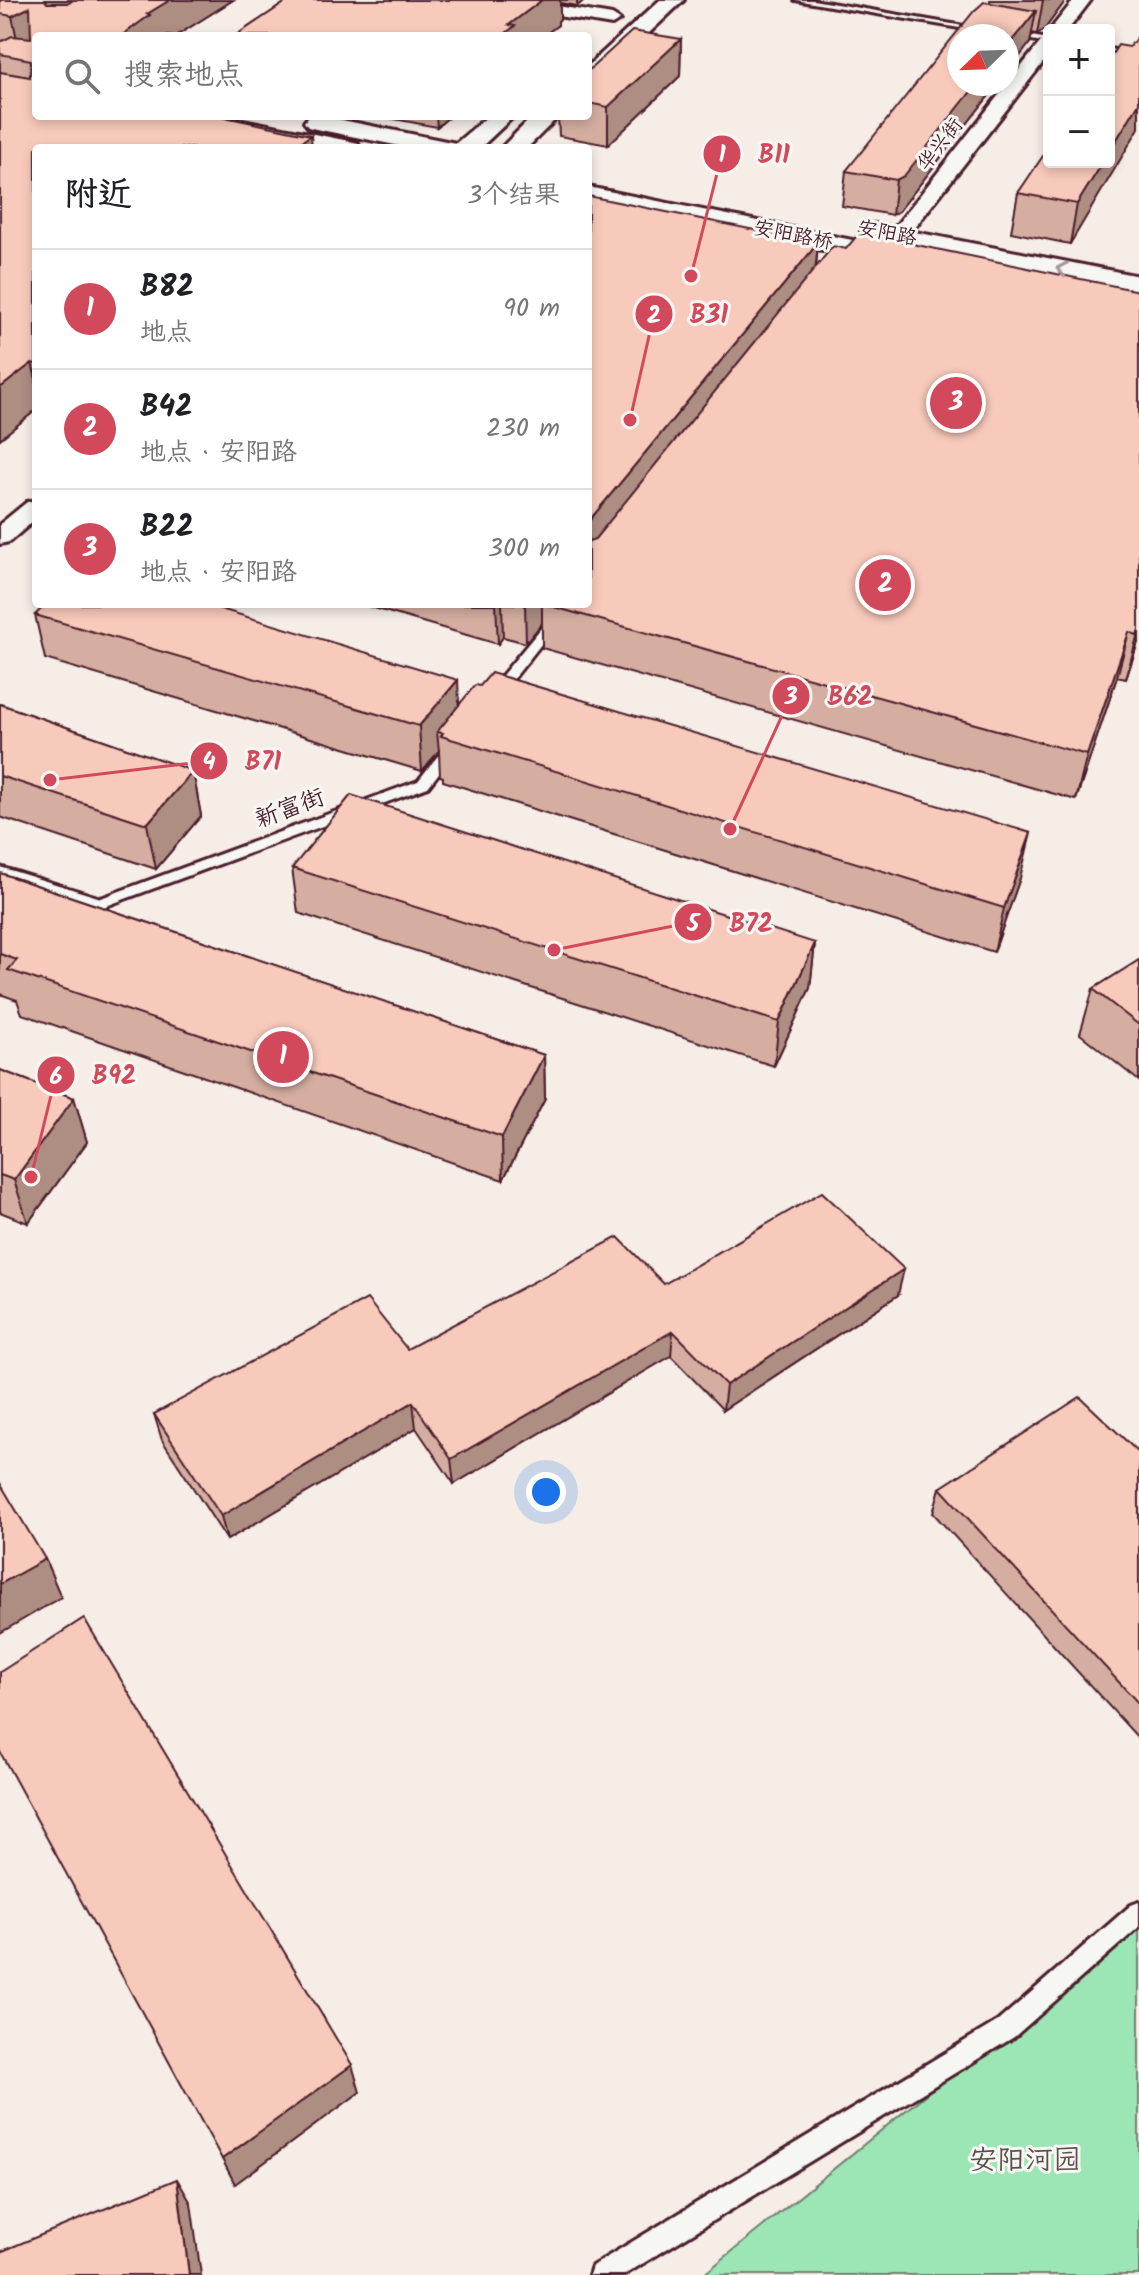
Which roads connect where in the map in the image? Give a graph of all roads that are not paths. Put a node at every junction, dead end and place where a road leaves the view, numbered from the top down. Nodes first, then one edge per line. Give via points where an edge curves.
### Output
1 (491, 0) edge
2 (673, 0) edge
3 (799, 0) edge
4 (1083, 0) edge
5 (618, 15) joint
6 (947, 24) edge
7 (1064, 24) edge
8 (1019, 36) edge
9 (592, 38) edge
10 (1043, 41) edge
11 (1043, 50) edge
12 (1115, 52) edge
13 (1139, 56) edge
14 (592, 74) edge
15 (308, 120) edge
16 (497, 120) edge
17 (543, 120) edge
18 (180, 125) edge
19 (234, 144) edge
20 (320, 144) edge
21 (427, 144) edge
22 (470, 144) edge
23 (517, 144) edge
24 (592, 177) edge
25 (592, 196) edge
26 (592, 216) edge
27 (898, 236) junction
28 (929, 281) edge
29 (1139, 284) edge
30 (1139, 305) edge
31 (32, 510) edge
32 (0, 537) edge
33 (564, 608) edge
34 (490, 700) edge
35 (461, 736) edge
36 (0, 872) edge
37 (1139, 1913) edge
38 (601, 2275) edge

1 - 5 street
2 - 14 main road
3 - 6 lane
4 - 7 street
5 - 9 main road
8 - 10 lane
11 - 27 street, 华兴街
12 - 13 lane
15 - 21 main road
16 - 22 main road
17 - 23 main road
18 - 19 main road
18 - 20 main road
24 - 27 main road, 安阳路
25 - 30 main road, 安阳路桥
26 - 28 main road, 安阳路
29 -> 27 main road, 安阳路
31 - 32 street
33 - 34 lane
35 - 36 lane, 新富街 via 423,784 101,903
37 - 38 lane via 1006,2029

